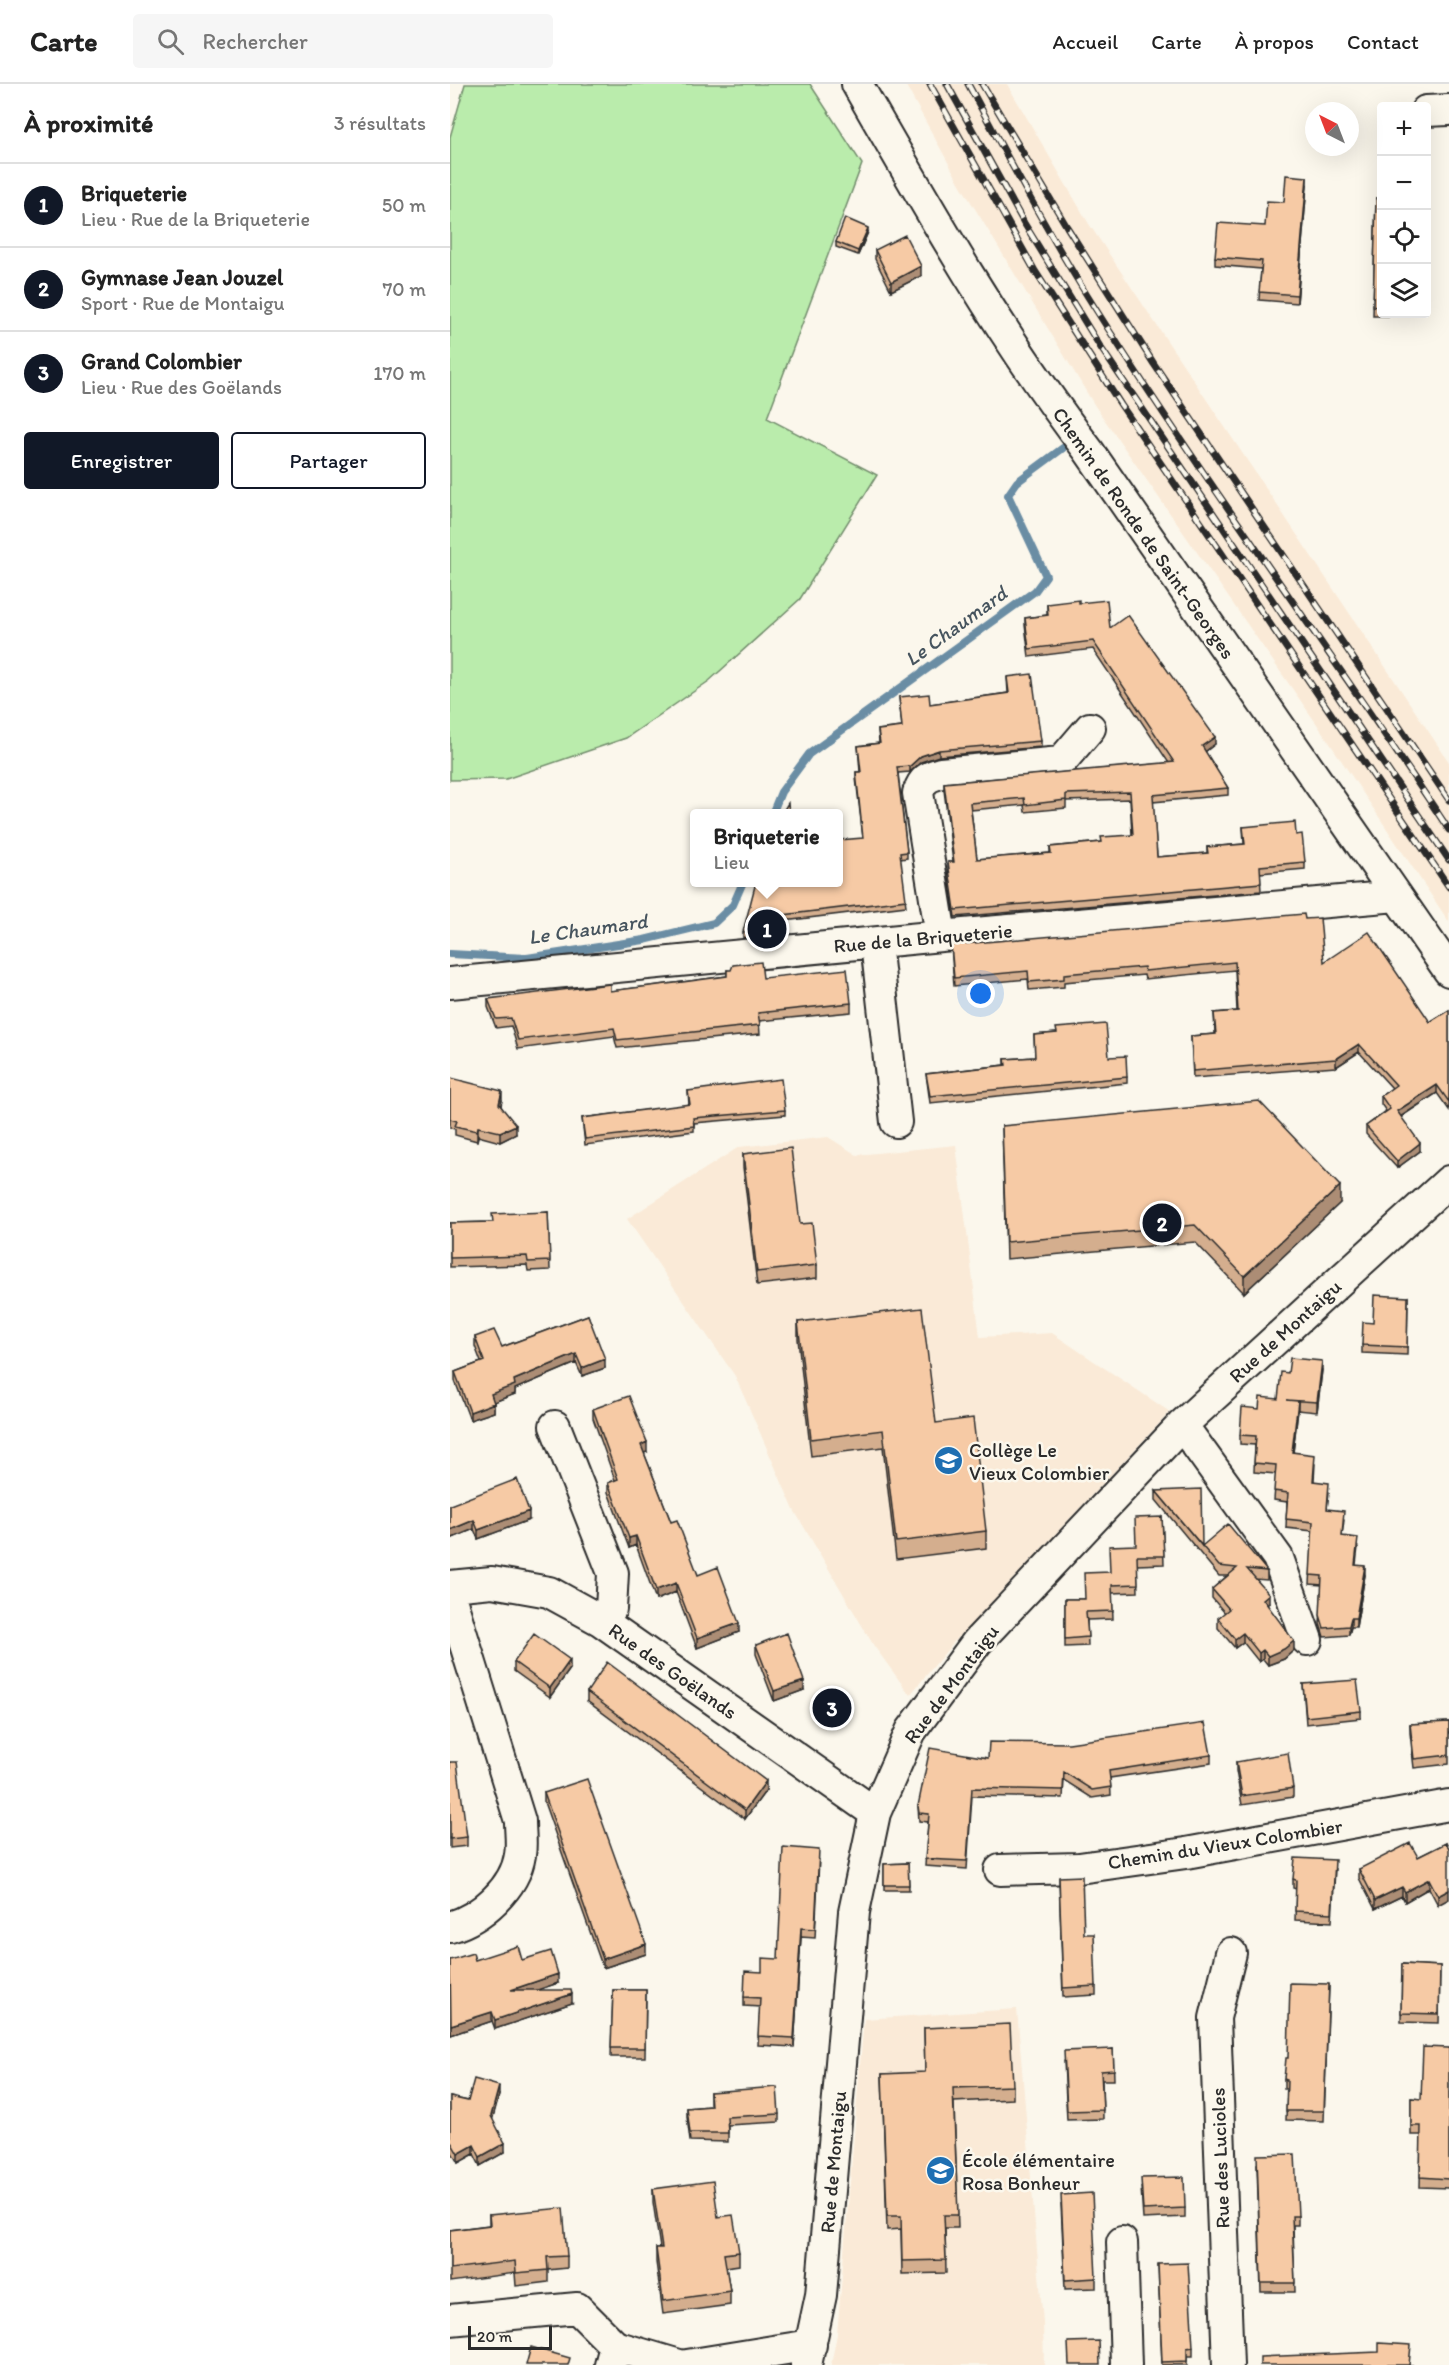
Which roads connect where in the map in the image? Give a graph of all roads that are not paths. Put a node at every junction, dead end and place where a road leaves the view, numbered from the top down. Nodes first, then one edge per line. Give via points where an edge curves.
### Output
1 (857, 84) edge
2 (1449, 110) edge
3 (1431, 111) edge
4 (1090, 728) dead end
5 (1397, 896) junction
6 (941, 936) junction
7 (876, 943) junction
8 (1449, 971) edge
9 (450, 983) edge
10 (896, 1122) dead end
11 (1449, 1181) edge
12 (1182, 1425) junction
13 (555, 1426) dead end
14 (450, 1586) edge
15 (450, 1596) edge
16 (600, 1620) junction
17 (1307, 1640) dead end
18 (1449, 1805) edge
19 (875, 1813) junction
20 (1000, 1870) dead end
21 (450, 1927) edge
22 (1231, 1953) dead end
23 (1122, 2242) dead end
24 (450, 2320) edge
25 (808, 2355) edge
26 (612, 2356) edge
27 (679, 2365) edge
28 (687, 2365) edge
29 (1126, 2365) edge
30 (1228, 2365) edge

1 - 5 street, Chemin de Ronde de Saint-Georges via 958,260 1050,400
2 - 3 street
4 - 6 street via 1061,762 941,773 922,782 918,793
5 - 6 street, Rue de la Briqueterie
5 - 8 street, Chemin de Ronde de Saint-Georges
6 - 7 street, Rue de la Briqueterie
7 - 9 street, Rue de la Briqueterie
7 - 10 street
11 - 12 street, Rue de Montaigu
12 - 17 street via 1278,1557
12 - 19 street, Rue de Montaigu via 977,1642 911,1731
13 - 16 street via 613,1574 611,1609
14 - 16 street, Rue des Goëlands via 492,1582 549,1592
15 - 21 street via 520,1821 520,1856 508,1885 484,1909
16 - 19 street, Rue des Goëlands
18 - 20 street, Chemin du Vieux Colombier via 1079,1868
19 - 25 street, Rue de Montaigu via 854,1912 821,2295
22 - 30 street, Rue des Lucioles via 1215,2018
23 - 29 street
24 - 26 street via 578,2308
25 - 28 street
26 - 27 street

